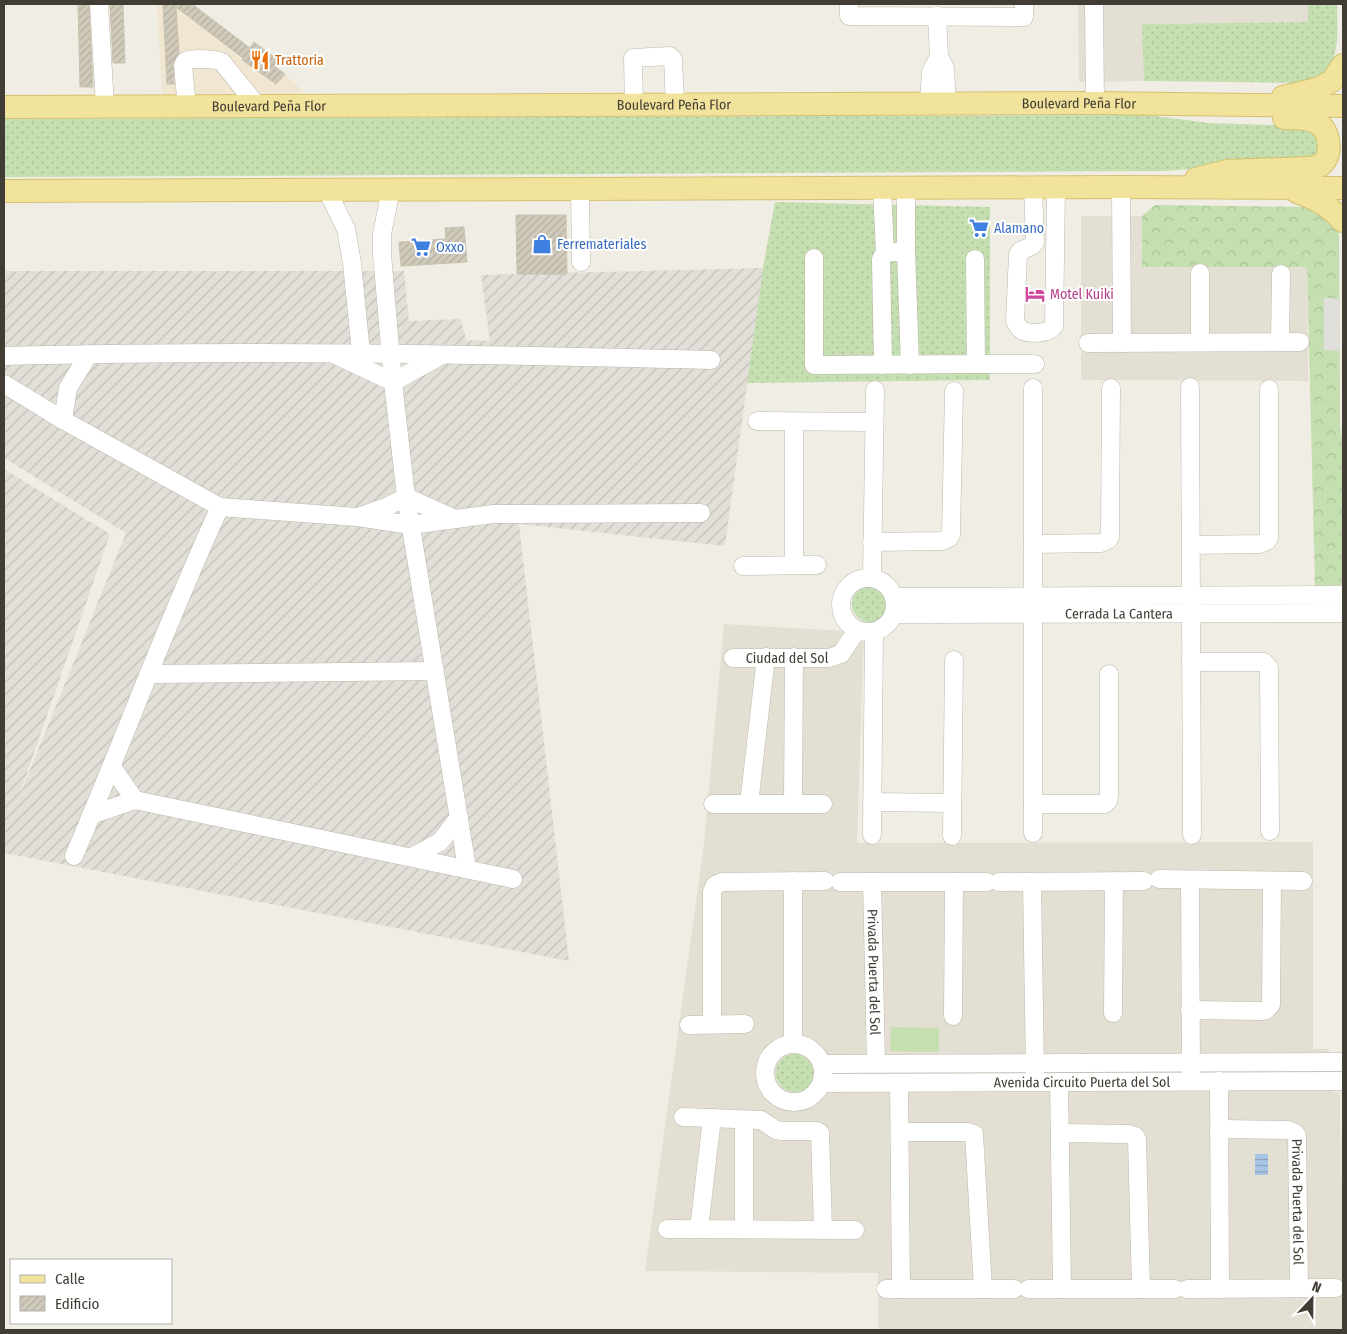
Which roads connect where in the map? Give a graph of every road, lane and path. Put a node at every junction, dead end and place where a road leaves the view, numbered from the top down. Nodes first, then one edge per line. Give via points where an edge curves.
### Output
1 (99, 4) edge
2 (849, 4) edge
3 (1024, 4) edge
4 (1094, 4) edge
5 (918, 10) edge
6 (956, 10) edge
7 (937, 16) junction
8 (1343, 65) edge
9 (1095, 103) junction
10 (938, 104) junction
11 (1158, 104) junction
12 (634, 105) junction
13 (675, 105) junction
14 (1251, 105) junction
15 (4, 106) edge
16 (105, 106) junction
17 (1343, 106) edge
18 (187, 107) junction
19 (258, 107) junction
20 (1033, 187) junction
21 (1056, 187) junction
22 (1121, 187) junction
23 (1164, 187) junction
24 (882, 188) junction
25 (906, 188) junction
26 (1269, 188) junction
27 (1343, 188) edge
28 (391, 189) junction
29 (580, 189) junction
30 (327, 190) junction
31 (4, 191) edge
32 (1343, 220) edge
33 (1032, 246) junction
34 (1055, 247) junction
35 (906, 251) junction
36 (886, 253) junction
37 (814, 258) dead end
38 (975, 259) dead end
39 (581, 262) dead end
40 (1200, 273) dead end
41 (1281, 274) dead end
42 (1200, 342) junction
43 (1280, 342) junction
44 (1300, 342) dead end
45 (1088, 343) dead end
46 (1122, 343) junction
47 (330, 352) junction
48 (361, 353) junction
49 (391, 353) junction
50 (445, 353) junction
51 (90, 354) junction
52 (4, 356) edge
53 (711, 360) dead end
54 (976, 364) junction
55 (1035, 364) dead end
56 (883, 365) junction
57 (910, 365) junction
58 (393, 382) junction
59 (4, 384) edge
60 (1190, 387) dead end
61 (1033, 388) dead end
62 (1111, 388) dead end
63 (1269, 389) dead end
64 (875, 390) dead end
65 (954, 391) dead end
66 (63, 420) junction
67 (757, 422) dead end
68 (794, 422) junction
69 (874, 422) junction
70 (406, 498) junction
71 (220, 507) junction
72 (701, 513) dead end
73 (357, 517) junction
74 (455, 519) junction
75 (411, 525) junction
76 (872, 542) junction
77 (1033, 544) junction
78 (1191, 545) junction
79 (794, 565) junction
80 (817, 565) dead end
81 (744, 566) dead end
82 (872, 578) junction
83 (1343, 595) edge
84 (1033, 596) junction
85 (1191, 596) junction
86 (894, 606) junction
87 (1343, 613) edge
88 (1033, 614) junction
89 (1191, 614) junction
90 (866, 631) junction
91 (794, 657) junction
92 (733, 658) dead end
93 (766, 658) junction
94 (954, 660) dead end
95 (1191, 662) junction
96 (434, 671) junction
97 (149, 674) junction
98 (1109, 674) dead end
99 (112, 767) junction
100 (135, 800) junction
101 (872, 802) junction
102 (952, 803) junction
103 (713, 804) dead end
104 (749, 804) junction
105 (793, 804) junction
106 (823, 804) dead end
107 (1033, 804) junction
108 (91, 815) junction
109 (459, 817) junction
110 (1270, 831) dead end
111 (1033, 833) dead end
112 (872, 835) dead end
113 (1192, 835) dead end
114 (952, 836) dead end
115 (74, 856) dead end
116 (412, 857) junction
117 (467, 868) junction
118 (513, 879) dead end
119 (1190, 880) junction
120 (1272, 880) junction
121 (793, 881) junction
122 (1114, 881) junction
123 (1303, 881) dead end
124 (872, 882) junction
125 (954, 882) junction
126 (1032, 882) junction
127 (1190, 1010) junction
128 (1113, 1013) dead end
129 (953, 1016) dead end
130 (712, 1024) junction
131 (746, 1024) dead end
132 (689, 1025) dead end
133 (793, 1043) junction
134 (1343, 1062) edge
135 (876, 1063) junction
136 (1035, 1063) junction
137 (1190, 1063) junction
138 (822, 1064) junction
139 (1191, 1081) junction
140 (1219, 1081) junction
141 (1343, 1081) edge
142 (1035, 1082) junction
143 (1059, 1082) junction
144 (822, 1083) junction
145 (899, 1083) junction
146 (777, 1096) junction
147 (683, 1117) dead end
148 (712, 1118) junction
149 (744, 1120) junction
150 (761, 1120) junction
151 (1219, 1129) junction
152 (900, 1132) junction
153 (1060, 1134) junction
154 (667, 1229) dead end
155 (699, 1229) junction
156 (744, 1229) junction
157 (823, 1229) junction
158 (855, 1230) dead end
159 (1300, 1288) junction
160 (1336, 1288) dead end
161 (983, 1289) junction
162 (1062, 1289) junction
163 (1141, 1289) junction
164 (1220, 1289) junction

1 - 16 street
2 - 5 street via 849,16
3 - 6 street via 1024,16
4 - 9 street
5 - 7 street
6 - 7 street
7 - 10 street via 939,56 945,68
8 - 14 main road via 1332,81 1317,89
9 - 10 main road, Boulevard Peña Flor
9 - 11 main road, Boulevard Peña Flor
10 - 13 main road, Boulevard Peña Flor
11 - 14 main road, Boulevard Peña Flor
11 - 23 main road via 1222,118 1310,120 1324,128 1329,146 1325,160 1319,166 1227,171
12 - 13 main road, Boulevard Peña Flor
12 - 13 street via 633,58 670,56 673,59
12 - 19 main road, Boulevard Peña Flor
14 - 17 main road, Boulevard Peña Flor
15 - 16 main road, Boulevard Peña Flor
16 - 18 main road, Boulevard Peña Flor
18 - 19 main road, Boulevard Peña Flor
18 - 19 street via 183,66 189,60 222,62
20 - 21 main road
20 - 25 main road
20 - 33 street via 1035,242
21 - 22 main road
21 - 34 street
22 - 23 main road
22 - 46 street
23 - 26 main road
24 - 25 main road
24 - 29 main road
24 - 36 street
25 - 35 street
26 - 27 main road
26 - 32 main road via 1316,199
28 - 29 main road
28 - 30 main road
28 - 49 street via 382,234 382,254
29 - 39 street
30 - 31 main road
30 - 48 street via 346,229
33 - 34 street
33 - 34 street via 1020,251 1018,256 1015,321 1024,332 1048,332 1054,326
35 - 36 street
35 - 57 street
36 - 56 street via 881,259
37 - 56 street via 814,365
38 - 54 street
40 - 42 street
41 - 43 street
42 - 43 street
42 - 46 street
43 - 44 street
45 - 46 street
47 - 48 street
47 - 51 street
47 - 58 street
48 - 49 street
49 - 50 street
49 - 58 street
50 - 53 street
50 - 58 street
51 - 52 street
51 - 66 street via 68,388
54 - 55 street
54 - 57 street
56 - 57 street
58 - 70 street
59 - 66 street
60 - 78 street
61 - 77 street
62 - 77 street via 1110,537 1102,543
63 - 78 street via 1269,538 1260,544
64 - 69 street
65 - 76 street via 951,535 942,541
66 - 71 street
67 - 68 street
68 - 69 street
68 - 79 street
69 - 76 street
70 - 73 street
70 - 74 street
70 - 75 street
71 - 73 street
71 - 97 street
72 - 74 street via 493,514
73 - 75 street
74 - 75 street
75 - 96 street
76 - 82 street
77 - 84 street
78 - 85 street
79 - 80 street
79 - 81 street
82 - 86 street via 886,584
82 - 90 street via 859,580 848,587 842,598 842,611 848,622
83 - 85 street, Cerrada La Cantera
84 - 85 street, Cerrada La Cantera
84 - 86 street, Cerrada La Cantera
84 - 88 street
85 - 89 street
86 - 88 street, Cerrada La Cantera
86 - 90 street via 887,626
87 - 89 street, Cerrada La Cantera
88 - 89 street, Cerrada La Cantera
88 - 107 street
89 - 95 street
90 - 91 street, Ciudad del Sol via 841,654 829,658
90 - 101 street
91 - 93 street, Ciudad del Sol
91 - 105 street
92 - 93 street, Ciudad del Sol
93 - 104 street
94 - 102 street
95 - 110 street via 1264,662 1269,668
95 - 113 street
96 - 97 street
96 - 109 street
97 - 99 street
98 - 107 street via 1108,801 1105,804
99 - 100 street
99 - 108 street
100 - 108 street
100 - 116 street
101 - 102 street
101 - 112 street
102 - 114 street
103 - 104 street
104 - 105 street
105 - 106 street
107 - 111 street
108 - 115 street
109 - 116 street via 440,842
109 - 117 street
116 - 117 street
117 - 118 street
119 - 120 street
119 - 122 street
119 - 127 street
120 - 123 street
120 - 127 street via 1271,1005 1262,1011
121 - 124 street
121 - 130 street via 722,882 713,888
121 - 133 street
122 - 126 street
122 - 128 street
124 - 125 street
124 - 135 street, Privada Puerta del Sol
125 - 126 street
125 - 129 street
126 - 136 street
127 - 137 street
130 - 131 street
130 - 132 street
133 - 138 street via 811,1048
133 - 146 street via 775,1050 765,1067 768,1086
134 - 137 street, Avenida Circuito Puerta del Sol
135 - 136 street, Avenida Circuito Puerta del Sol
135 - 138 street, Avenida Circuito Puerta del Sol
136 - 137 street, Avenida Circuito Puerta del Sol
136 - 142 street
137 - 139 street
138 - 144 street
139 - 140 street, Avenida Circuito Puerta del Sol
139 - 143 street, Avenida Circuito Puerta del Sol
140 - 141 street, Avenida Circuito Puerta del Sol
140 - 151 street
142 - 143 street, Avenida Circuito Puerta del Sol
142 - 145 street, Avenida Circuito Puerta del Sol
143 - 153 street
144 - 145 street, Avenida Circuito Puerta del Sol
144 - 146 street via 810,1098 800,1101 791,1102
145 - 152 street
146 - 150 street
147 - 148 street
148 - 149 street
148 - 155 street
149 - 150 street
149 - 156 street
150 - 157 street via 776,1130 820,1133
151 - 159 street, Privada Puerta del Sol via 1288,1130 1297,1136
151 - 164 street
152 - 161 street via 974,1134
152 - 161 street via 894,1288
153 - 162 street
153 - 163 street via 1135,1136
154 - 155 street
155 - 156 street
156 - 157 street
157 - 158 street
159 - 160 street
159 - 164 street
161 - 162 street
162 - 163 street
163 - 164 street

